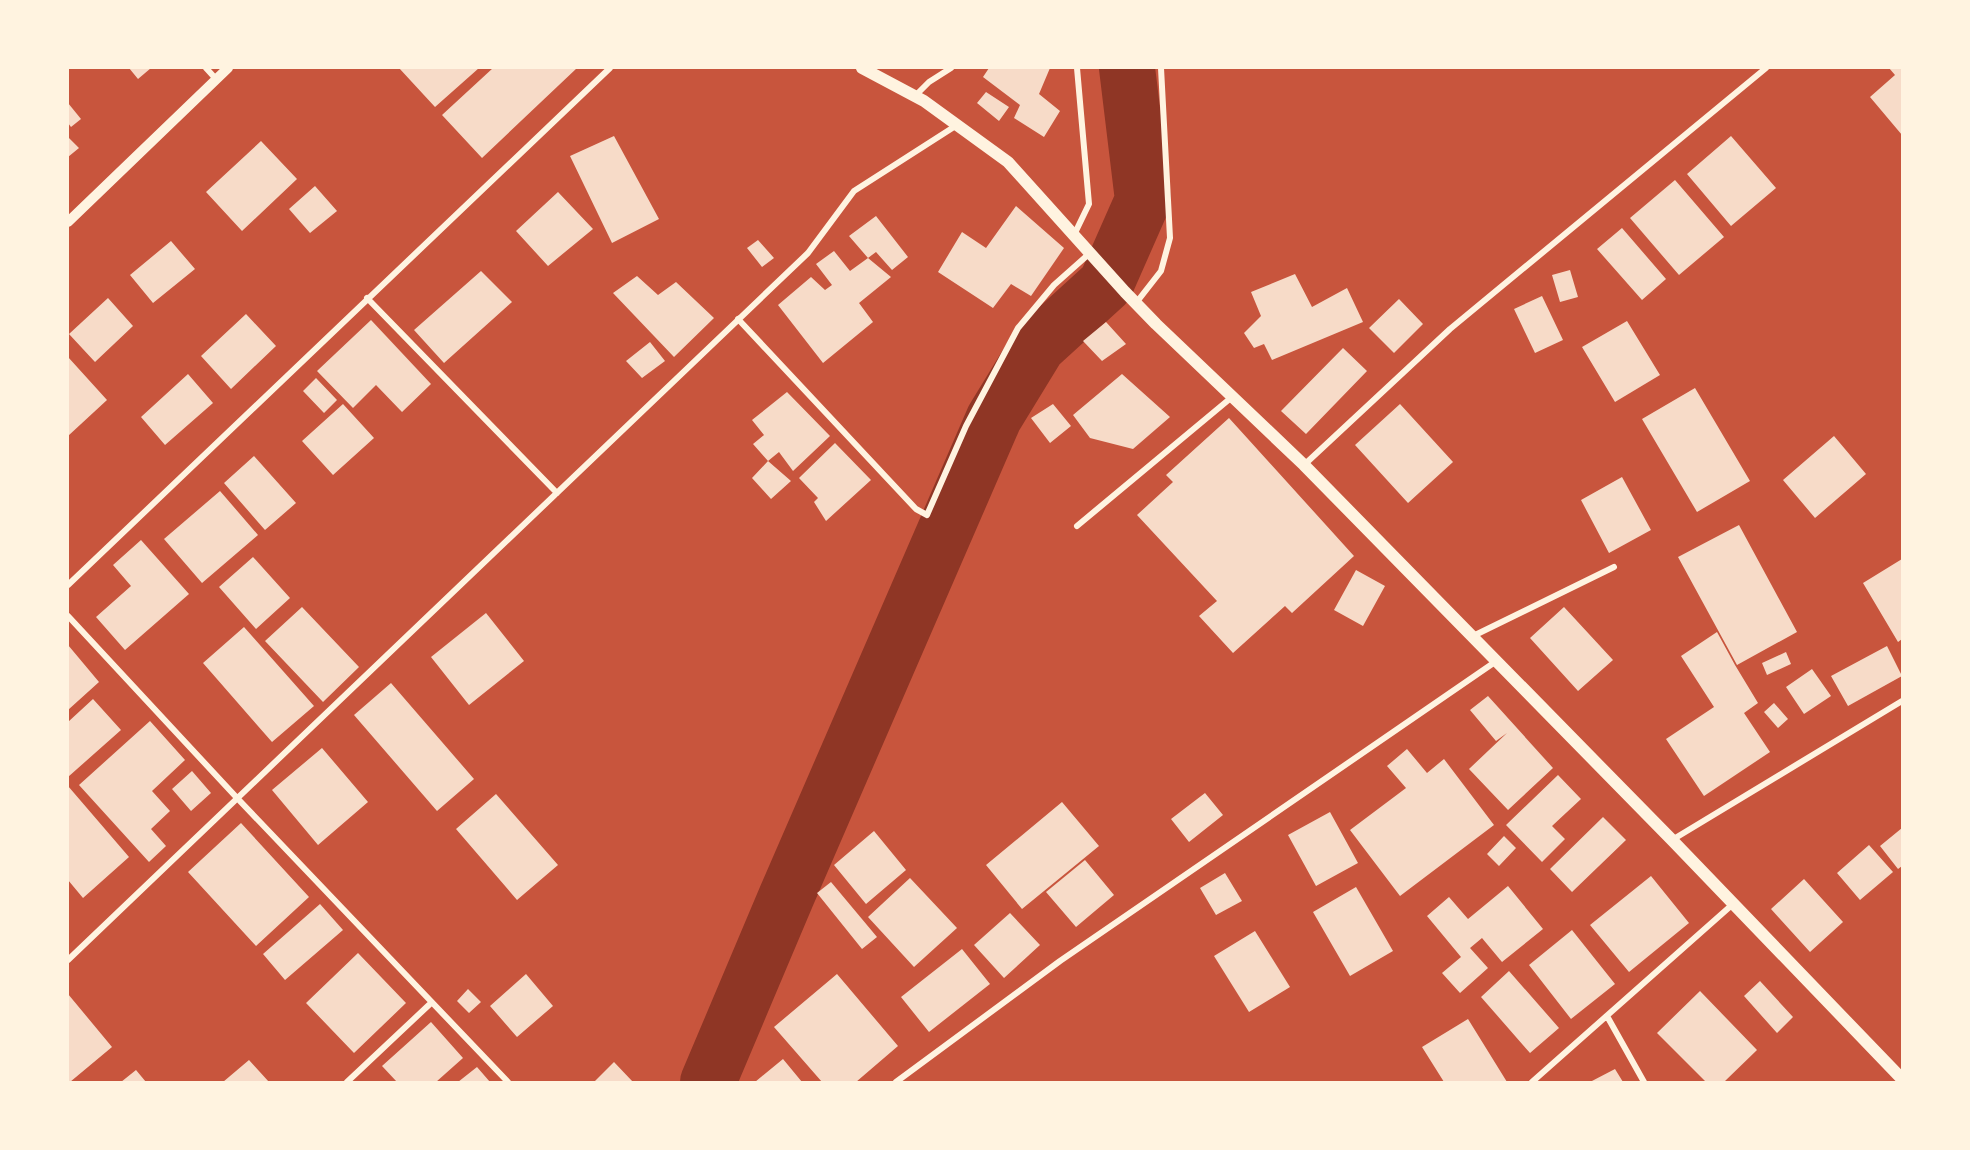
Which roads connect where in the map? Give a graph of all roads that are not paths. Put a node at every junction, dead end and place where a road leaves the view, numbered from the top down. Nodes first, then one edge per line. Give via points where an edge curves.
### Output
1 (206, 68) edge
2 (228, 68) edge
3 (610, 68) edge
4 (862, 68) edge
5 (951, 68) edge
6 (1077, 68) edge
7 (1161, 68) edge
8 (1766, 68) edge
9 (216, 79) junction
10 (915, 96) junction
11 (958, 124) junction
12 (68, 222) edge
13 (1074, 236) junction
14 (1090, 253) junction
15 (368, 298) junction
16 (1136, 304) junction
17 (738, 319) junction
18 (1232, 396) junction
19 (1304, 465) junction
20 (557, 493) junction
21 (1077, 526) dead end
22 (1614, 567) dead end
23 (68, 585) edge
24 (68, 616) edge
25 (1471, 637) junction
26 (1495, 662) junction
27 (1902, 701) edge
28 (238, 799) junction
29 (1672, 840) junction
30 (1733, 904) junction
31 (68, 960) edge
32 (431, 1002) junction
33 (1607, 1016) junction
34 (1902, 1079) edge
35 (347, 1083) edge
36 (508, 1083) edge
37 (896, 1083) edge
38 (1532, 1083) edge
39 (1644, 1083) edge

1 - 9 street
2 - 9 street
3 - 15 street
4 - 10 main road
5 - 10 street
6 - 13 street via 1089,204
7 - 16 street via 1170,238 1161,272
8 - 19 street via 1450,329
9 - 12 street
10 - 11 main road
11 - 13 main road via 1008,162
11 - 17 street via 854,191 808,253
13 - 14 main road
14 - 16 main road
14 - 17 street via 1054,285 1018,328 966,426 927,515 915,508
15 - 20 street
15 - 23 street
16 - 18 main road
17 - 20 street
18 - 19 main road
18 - 21 street
19 - 25 main road
20 - 28 street
22 - 25 street
24 - 28 street
25 - 26 main road
26 - 29 main road
26 - 37 street via 1060,961
27 - 29 street
28 - 31 street
28 - 32 street
29 - 30 main road
30 - 33 street
30 - 34 main road
32 - 35 street
32 - 36 street
33 - 38 street
33 - 39 street

